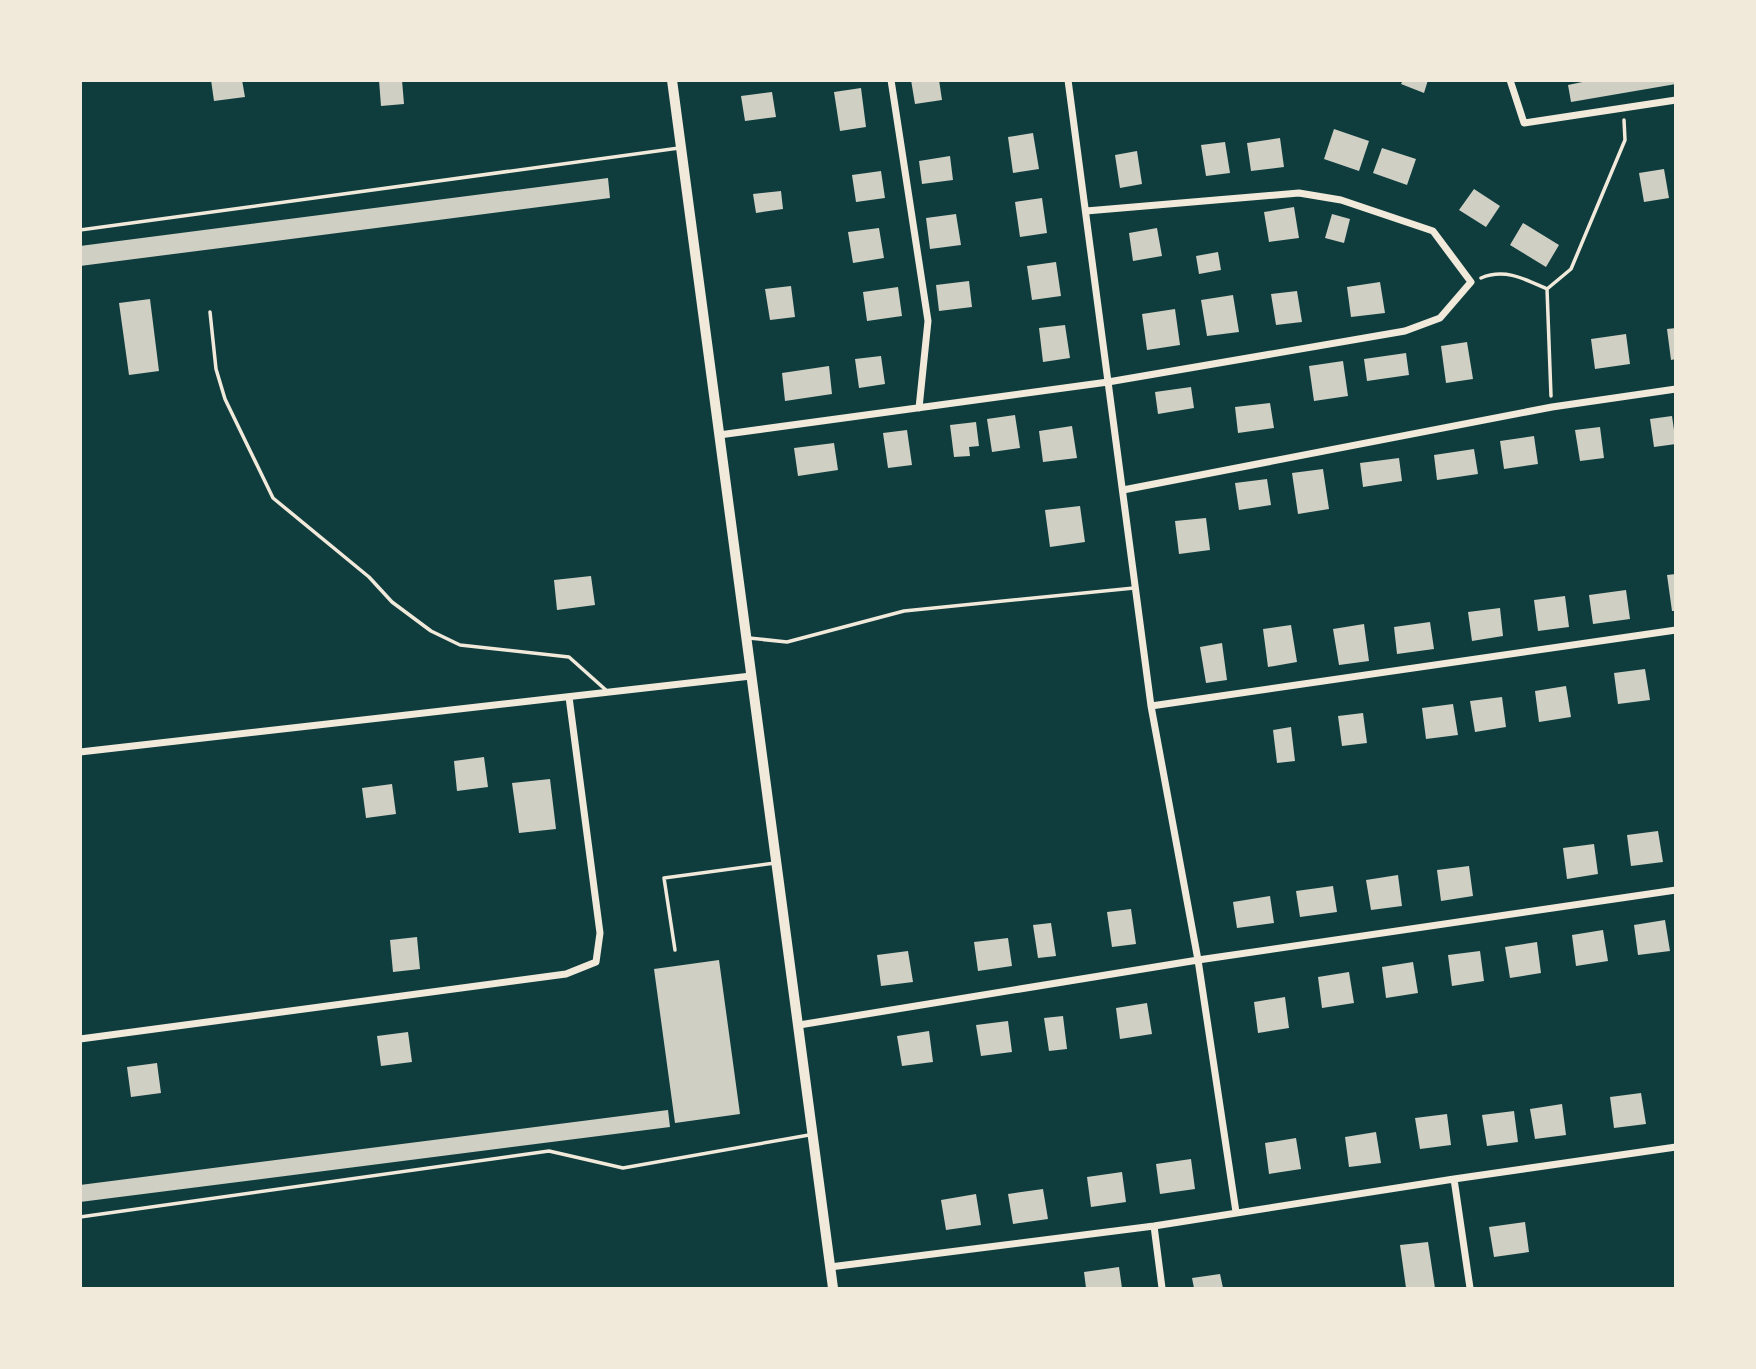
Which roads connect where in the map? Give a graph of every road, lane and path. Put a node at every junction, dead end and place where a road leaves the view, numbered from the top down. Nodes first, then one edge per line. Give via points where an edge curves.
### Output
1 (672, 80) edge
2 (891, 80) edge
3 (1068, 80) edge
4 (1510, 80) edge
5 (1675, 100) edge
6 (1624, 108) junction
7 (681, 148) junction
8 (1086, 211) junction
9 (80, 230) edge
10 (1471, 282) junction
11 (1547, 289) junction
12 (211, 312) dead end
13 (1108, 382) junction
14 (1675, 389) edge
15 (1552, 407) junction
16 (919, 408) junction
17 (719, 435) junction
18 (1123, 490) junction
19 (1135, 588) junction
20 (1675, 629) edge
21 (747, 638) junction
22 (751, 676) junction
23 (608, 692) junction
24 (569, 697) junction
25 (1151, 706) junction
26 (80, 752) edge
27 (777, 862) junction
28 (1675, 890) edge
29 (675, 950) dead end
30 (1198, 960) junction
31 (799, 1025) junction
32 (80, 1039) edge
33 (811, 1134) junction
34 (1675, 1147) edge
35 (1454, 1179) junction
36 (1236, 1212) junction
37 (80, 1217) edge
38 (1154, 1226) junction
39 (830, 1267) junction
40 (833, 1289) edge
41 (1162, 1289) edge
42 (1470, 1289) edge

1 - 7 street
2 - 16 street via 928,321
3 - 8 street
4 - 6 street via 1524,123
5 - 6 street
6 - 11 path via 1625,140 1571,269
7 - 9 lane
7 - 17 street
8 - 10 street via 1299,193 1341,200 1433,231
8 - 13 street
10 - 11 path via 1494,272 1518,276
10 - 13 street via 1440,318 1405,331
11 - 15 path
12 - 23 lane via 216,369 225,399 273,498 431,631 460,645 569,657
13 - 16 street
13 - 18 street
14 - 15 street
15 - 18 street
16 - 17 street
17 - 21 street
18 - 19 street
19 - 21 lane via 904,611 787,642
19 - 25 street
20 - 25 street
21 - 22 street
22 - 23 street
22 - 27 street
23 - 24 street
24 - 26 street
24 - 32 street via 600,933 596,962 566,974
25 - 30 street
27 - 29 lane via 664,878
27 - 31 street
28 - 30 street
30 - 31 street
30 - 36 street
31 - 33 street
33 - 37 lane via 623,1168 550,1150
33 - 39 street
34 - 35 street
35 - 36 street
35 - 42 street
36 - 38 street
38 - 39 street
38 - 41 street
39 - 40 street

